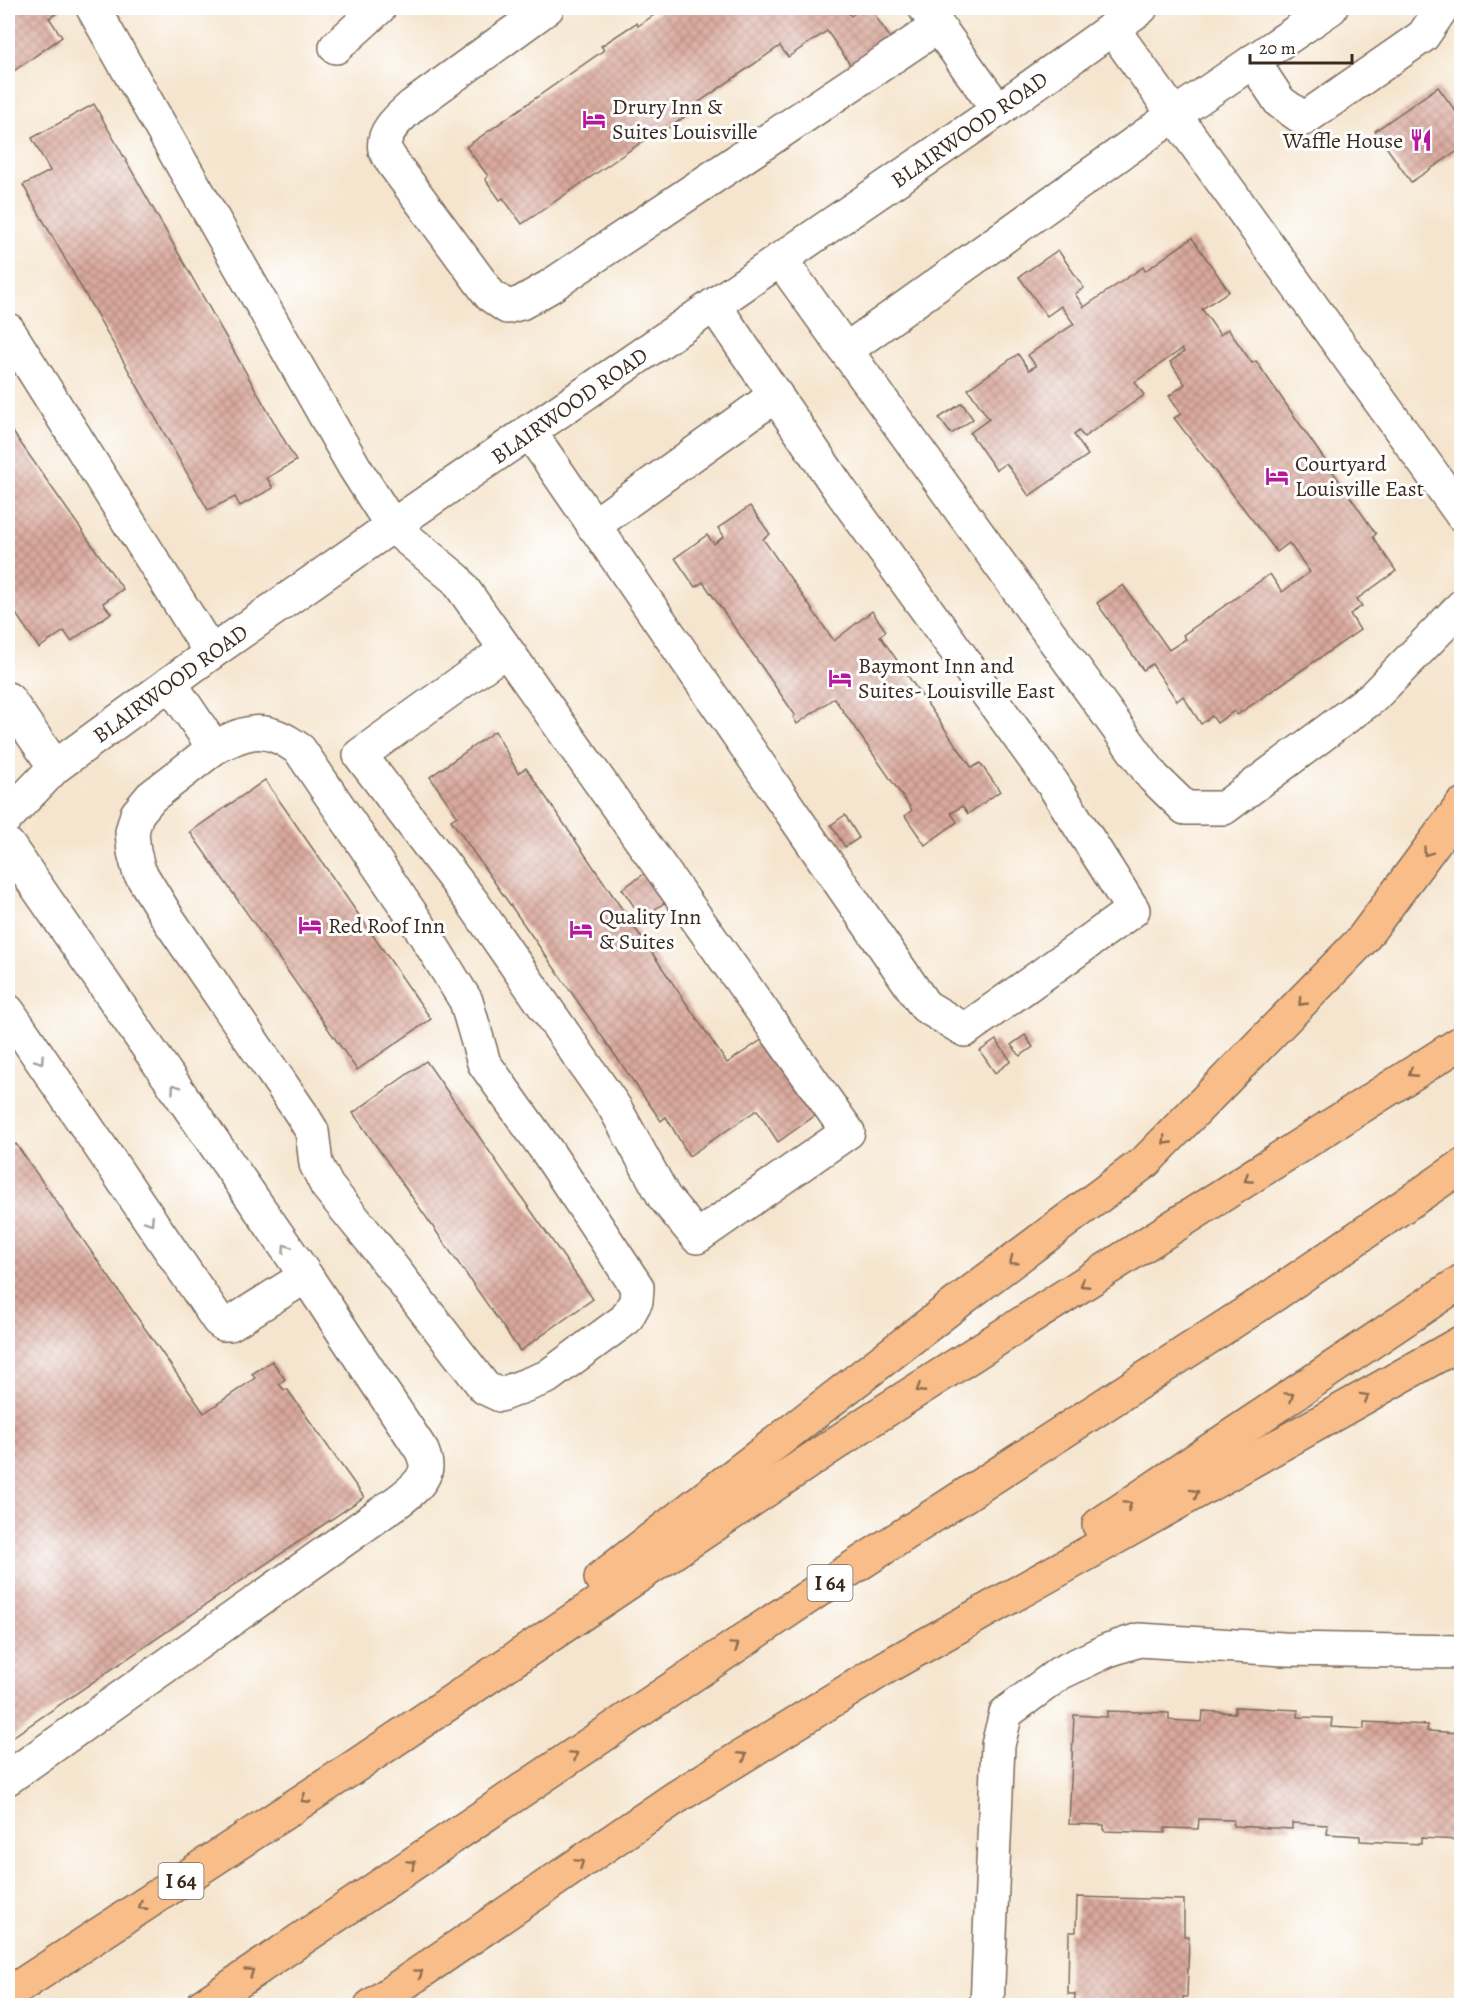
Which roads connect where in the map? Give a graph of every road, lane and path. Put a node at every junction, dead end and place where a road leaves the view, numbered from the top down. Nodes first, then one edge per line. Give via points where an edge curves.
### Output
1 (93, 8) edge
2 (379, 8) edge
3 (547, 8) edge
4 (1141, 8) edge
5 (1331, 8) edge
6 (1439, 8) edge
7 (931, 17) edge
8 (1112, 28) junction
9 (336, 48) dead end
10 (1253, 61) junction
11 (998, 110) junction
12 (1174, 114) junction
13 (780, 259) junction
14 (714, 305) junction
15 (8, 330) edge
16 (846, 350) junction
17 (776, 395) junction
18 (530, 431) junction
19 (1461, 515) edge
20 (392, 526) junction
21 (593, 526) junction
22 (1461, 606) edge
23 (506, 650) junction
24 (211, 654) junction
25 (170, 683) junction
26 (8, 699) edge
27 (214, 748) junction
28 (55, 767) junction
29 (1461, 805) edge
30 (8, 816) edge
31 (8, 845) edge
32 (8, 1011) edge
33 (1461, 1042) edge
34 (1461, 1166) edge
35 (306, 1276) junction
36 (1461, 1281) edge
37 (1461, 1342) edge
38 (1461, 1652) edge
39 (888, 1666) junction
40 (354, 1767) junction
41 (8, 1778) edge
42 (8, 1994) edge
43 (202, 2006) edge
44 (371, 2006) edge
45 (987, 2006) edge

1 - 20 street
2 - 9 street
3 - 7 street via 412,106 386,136 385,150 393,163 490,295 507,307 549,287
4 - 8 street, BLAIRWOOD ROAD
5 - 10 street
6 - 10 street via 1423,36 1304,119 1280,102
7 - 11 street
8 - 11 street, BLAIRWOOD ROAD
8 - 12 street
10 - 12 street
11 - 13 street, BLAIRWOOD ROAD
12 - 16 street
12 - 19 street
13 - 14 street, BLAIRWOOD ROAD
13 - 16 street
14 - 17 street
14 - 18 street, BLAIRWOOD ROAD
15 - 24 street
16 - 22 street via 1154,777 1185,808 1224,808 1373,697
17 - 21 street
17 - 21 street via 1053,784 1133,910 964,1030 925,1006
18 - 20 street, BLAIRWOOD ROAD
18 - 21 street
20 - 23 street via 456,579
20 - 24 street, BLAIRWOOD ROAD
23 - 23 street via 848,1132 696,1237 664,1197 615,1108 473,903 360,755
24 - 25 street, BLAIRWOOD ROAD
25 - 27 street
25 - 28 street, BLAIRWOOD ROAD
26 - 28 street
27 - 27 street via 151,797 137,814 132,832 139,871 312,1131 316,1164 327,1186 484,1388 500,1395 547,1377 626,1319 636,1301 637,1287 484,1063 466,1001 300,750 284,738 266,733 239,735
28 - 30 street, BLAIRWOOD ROAD
29 -> 40 highway via 1362,940 1146,1161
35 -> 31 street
32 -> 35 street via 218,1320 230,1324
33 -> 40 highway, I 64 via 869,1421
43 -> 34 highway, I 64 via 814,1593 1274,1295
35 - 41 street via 422,1451 424,1476 380,1514
39 -> 36 highway
39 -> 37 highway
38 - 45 street via 1284,1649 1139,1640 1060,1673 1006,1713 998,1745
44 -> 39 highway via 675,1798
40 -> 42 highway, I 64

